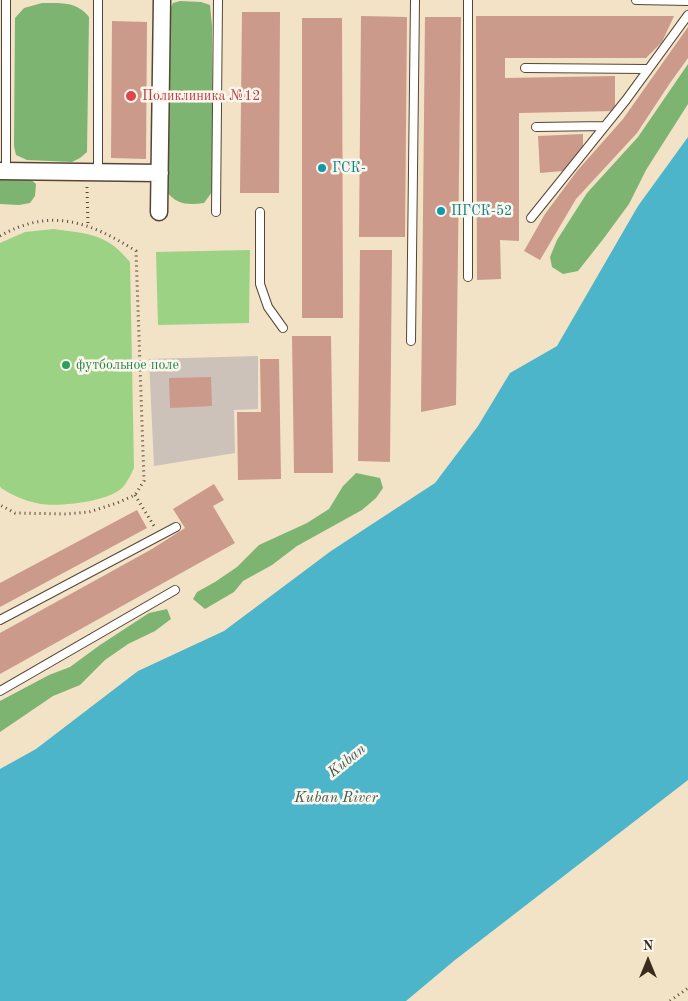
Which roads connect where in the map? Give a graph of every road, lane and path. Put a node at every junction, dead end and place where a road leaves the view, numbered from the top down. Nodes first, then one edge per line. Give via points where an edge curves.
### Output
1 (6, 0) edge
2 (98, 0) edge
3 (162, 0) edge
4 (218, 0) edge
5 (415, 0) edge
6 (468, 0) edge
7 (636, 0) edge
8 (688, 1) edge
9 (688, 15) edge
10 (525, 68) dead end
11 (648, 69) junction
12 (604, 126) junction
13 (536, 127) dead end
14 (3, 171) edge
15 (92, 172) junction
16 (160, 173) junction
17 (159, 212) dead end
18 (216, 212) dead end
19 (260, 212) dead end
20 (531, 218) dead end
21 (88, 226) junction
22 (0, 236) edge
23 (468, 277) dead end
24 (283, 328) dead end
25 (411, 341) dead end
26 (135, 495) junction
27 (0, 505) edge
28 (176, 527) dead end
29 (160, 536) junction
30 (176, 590) dead end
31 (0, 620) edge
32 (0, 690) edge
33 (688, 988) edge
34 (670, 1001) edge

1 - 14 lane
2 - 15 lane
3 - 16 street
4 - 18 lane
5 - 25 lane
6 - 23 lane
7 - 8 lane
9 - 11 lane
10 - 11 lane
11 - 12 lane
12 - 13 lane
12 - 20 lane
14 - 15 street
15 - 16 street
15 - 21 path
16 - 17 street
19 - 24 lane via 260,284 268,307
21 - 22 path via 56,220 34,223
21 - 26 path via 113,236 136,251 144,482
26 - 27 path via 89,512 66,514 15,513
26 - 29 path
28 - 29 lane
29 - 31 lane
30 - 32 lane
33 - 34 path

